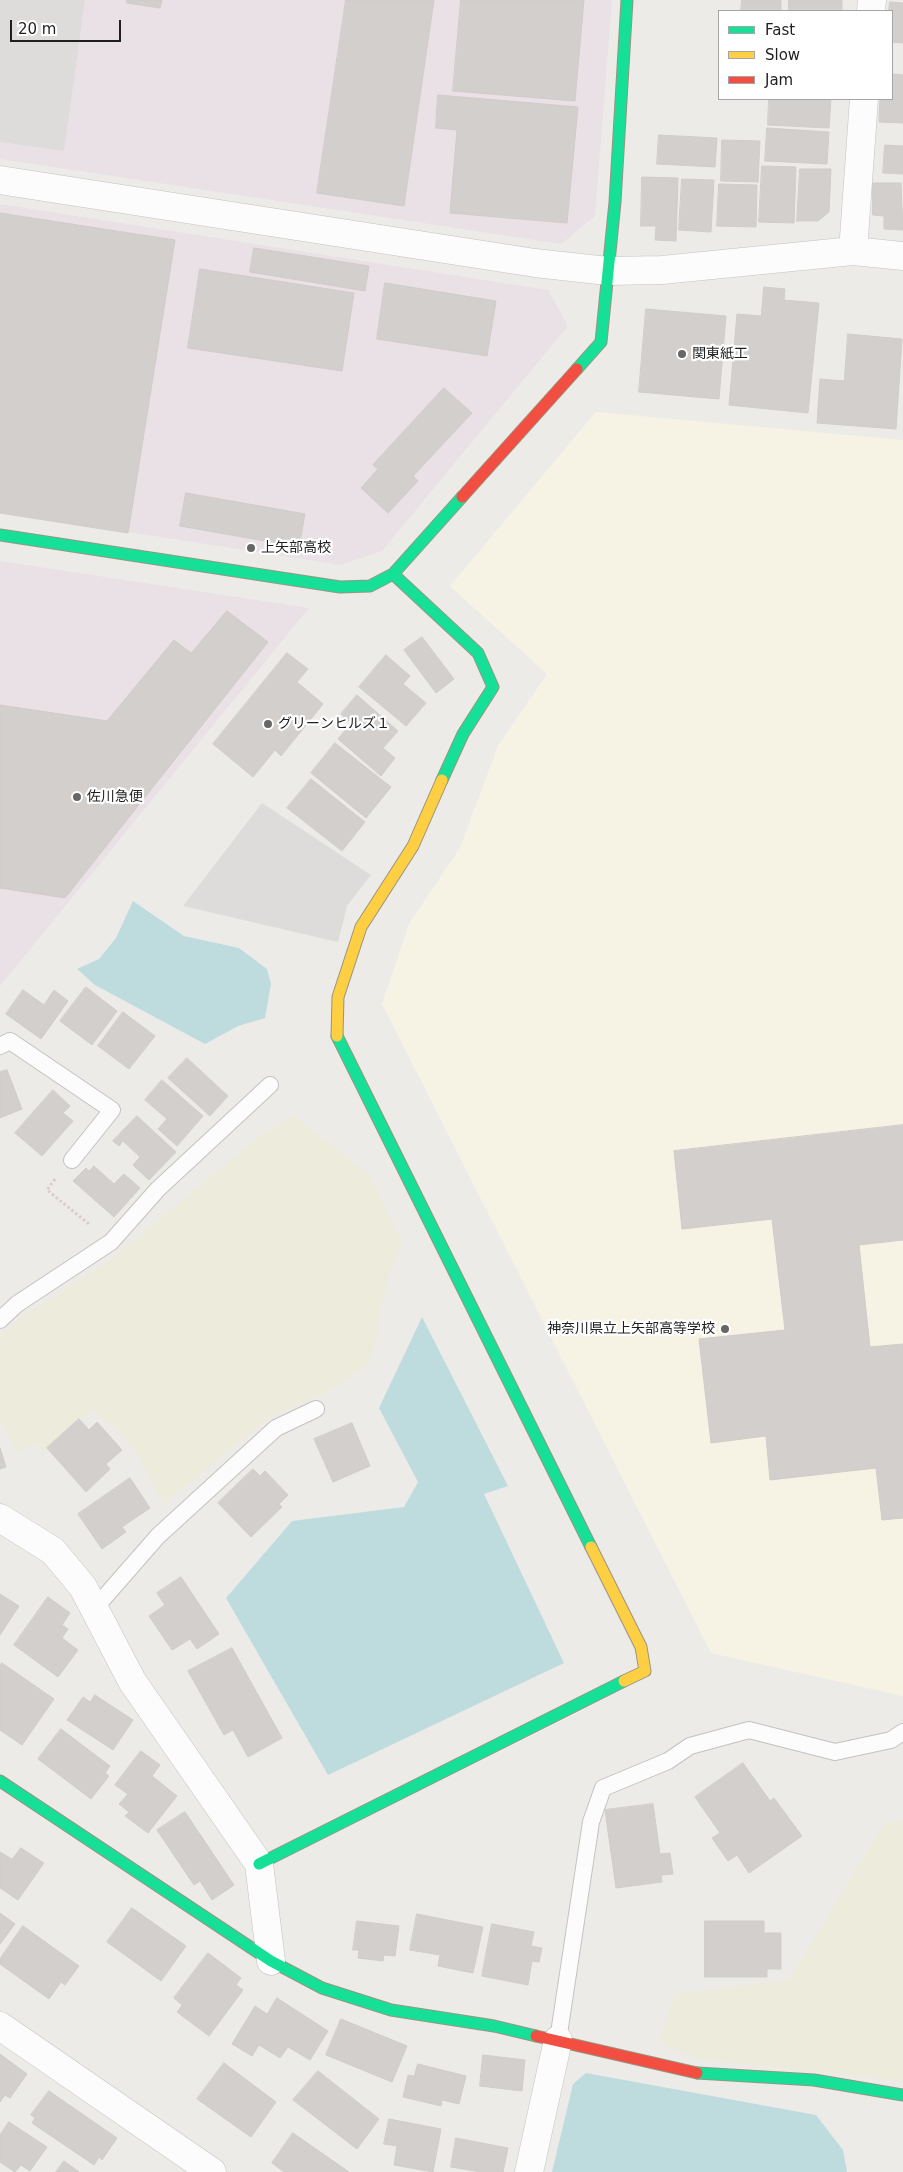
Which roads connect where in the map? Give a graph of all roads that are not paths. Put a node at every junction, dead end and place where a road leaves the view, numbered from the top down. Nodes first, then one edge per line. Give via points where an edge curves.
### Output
1 (626, 0) edge
2 (864, 100) edge
3 (0, 180) edge
4 (853, 252) junction
5 (903, 256) edge
6 (608, 271) junction
7 (0, 535) edge
8 (393, 574) junction
9 (0, 1046) edge
10 (270, 1085) dead end
11 (72, 1160) road end
12 (0, 1320) edge
13 (316, 1409) dead end
14 (0, 1518) edge
15 (95, 1608) junction
16 (903, 1732) edge
17 (0, 1781) edge
18 (259, 1864) junction
19 (271, 1961) junction
20 (0, 2026) edge
21 (558, 2040) junction
22 (903, 2095) edge
23 (212, 2172) edge
24 (529, 2172) edge

1 - 6 street
2 - 4 street
3 - 6 street via 535,263
4 - 5 street
4 - 6 street via 662,270
6 - 8 street via 601,342
7 - 8 street via 340,586 370,586
8 - 18 street via 478,653 493,687 463,734 414,846 361,927 338,997 336,1035 641,1647 645,1671
9 - 11 lane via 10,1042 112,1110
10 - 12 lane via 158,1189 111,1242 17,1304
13 - 15 lane via 276,1428 158,1536
14 - 15 street via 53,1551 83,1587
15 - 18 street via 132,1681
16 - 21 lane via 891,1740 834,1752 749,1730 690,1746 668,1761 603,1788 591,1822
17 - 19 street
18 - 19 street
19 - 21 street via 322,1988 391,2010
20 - 23 street
21 - 22 street via 698,2073 814,2080
21 - 24 street

